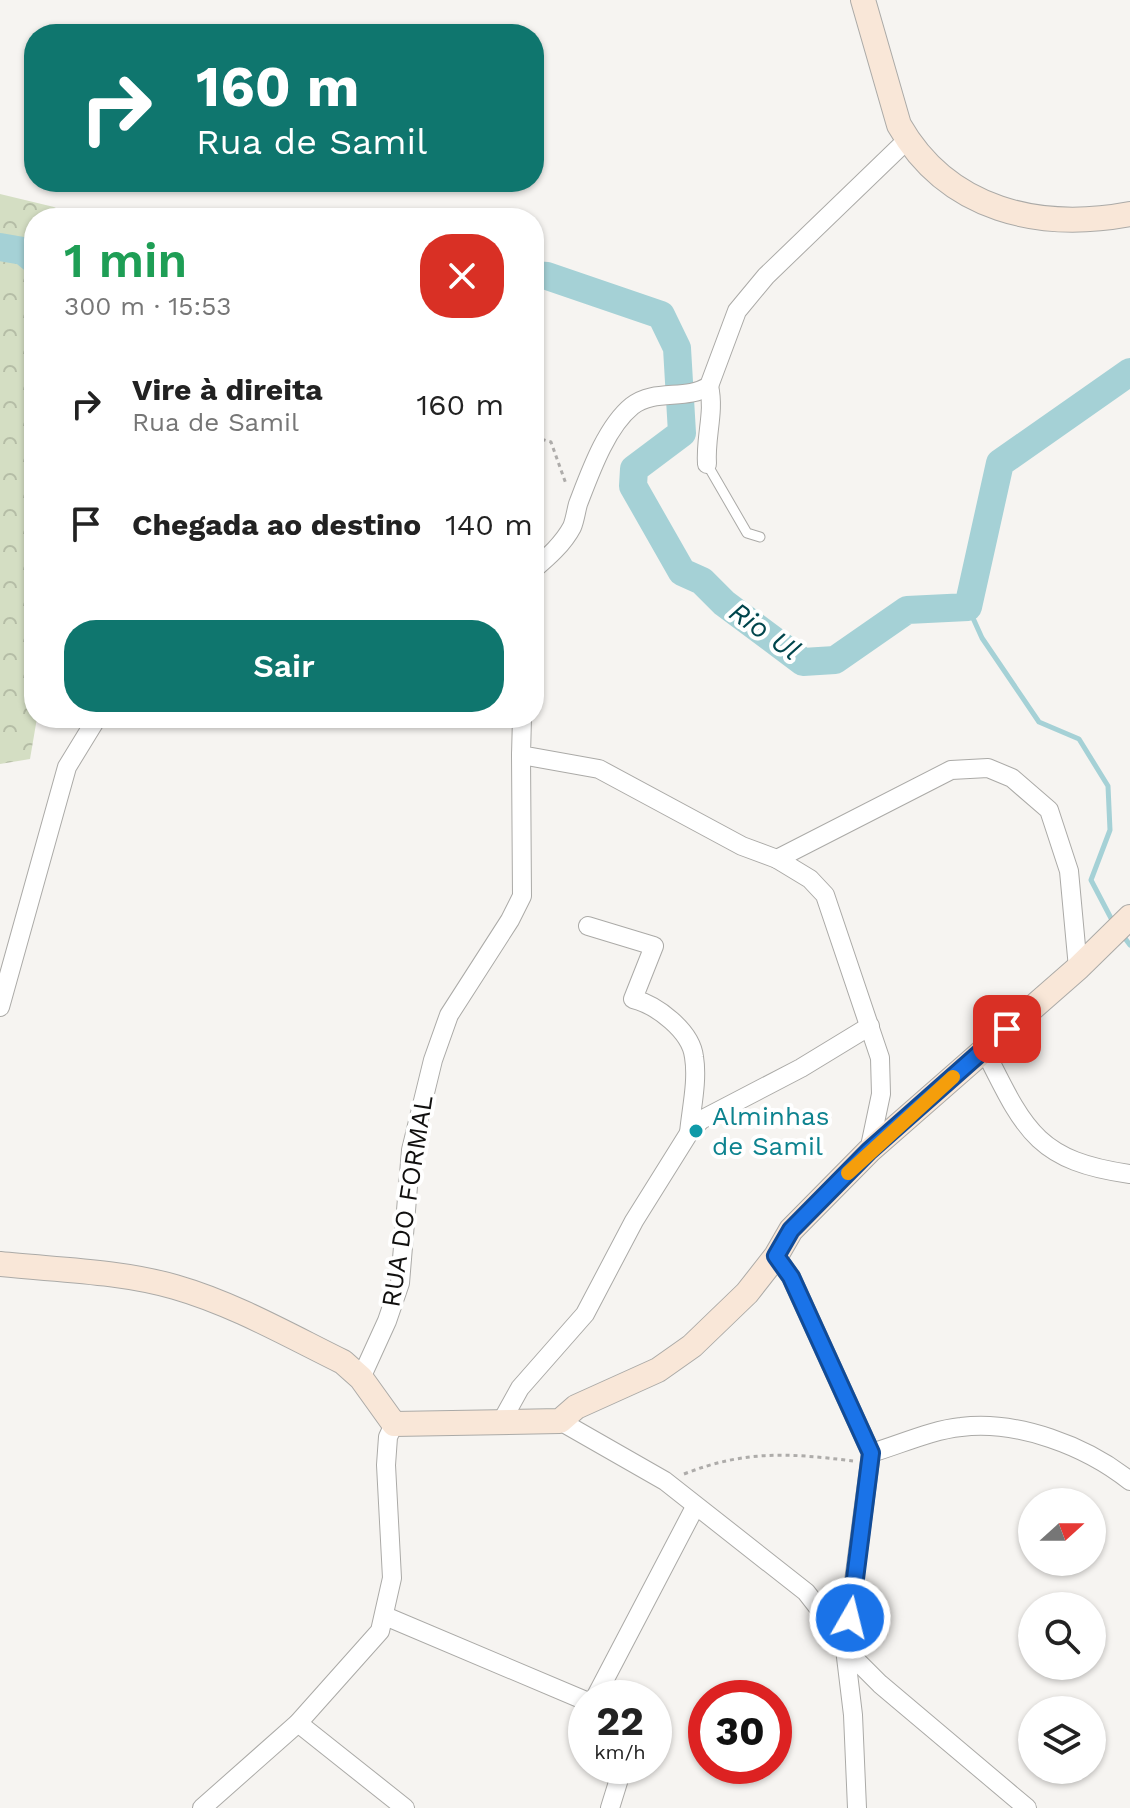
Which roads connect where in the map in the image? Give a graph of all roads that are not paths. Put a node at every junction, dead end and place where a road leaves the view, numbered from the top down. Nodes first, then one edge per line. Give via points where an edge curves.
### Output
1 (863, 0) edge
2 (907, 140) junction
3 (1130, 214) edge
4 (686, 392) junction
5 (707, 464) joint
6 (760, 537) dead end
7 (544, 560) edge
8 (91, 728) edge
9 (522, 728) edge
10 (521, 755) junction
11 (777, 859) junction
12 (1130, 917) edge
13 (588, 926) dead end
14 (1078, 968) junction
15 (0, 1007) edge
16 (870, 1026) junction
17 (984, 1049) junction
18 (689, 1133) junction
19 (869, 1151) junction
20 (1130, 1174) edge
21 (776, 1256) junction
22 (0, 1264) edge
23 (361, 1378) junction
24 (560, 1421) junction
25 (394, 1424) junction
26 (500, 1424) junction
27 (871, 1458) junction
28 (1130, 1481) edge
29 (695, 1507) junction
30 (385, 1616) junction
31 (845, 1649) junction
32 (604, 1680) edge
33 (568, 1693) edge
34 (298, 1723) junction
35 (617, 1784) edge
36 (202, 1808) edge
37 (405, 1808) edge
38 (610, 1808) edge
39 (857, 1808) edge
40 (1027, 1808) edge

1 - 2 street
2 - 3 street via 952,183 1001,210 1065,223
2 - 4 street via 766,276 737,311
4 - 5 street via 713,403 705,442
4 - 7 street via 633,405 616,422 572,527
5 - 6 lane via 747,533
8 - 15 street via 67,767
9 - 10 street, RUA DO FORMAL
10 - 11 street via 599,769 742,846
10 - 23 street, RUA DO FORMAL via 522,896 449,1015 433,1060 411,1150 400,1283
11 - 14 street via 951,770 988,768 1012,778 1049,810 1069,871
11 - 16 street via 825,895
12 - 14 street
13 - 18 street via 654,946 633,999 658,1009 691,1044 695,1058
14 - 17 street
16 - 18 street via 701,1120
16 - 19 street via 880,1058 881,1094
17 - 19 street
17 - 20 street via 1020,1119 1041,1145 1073,1162
18 - 26 street via 585,1314 520,1388
19 - 21 street via 791,1230
21 - 24 street via 747,1293 692,1346 658,1370 576,1407
21 - 27 street via 791,1277
22 - 23 street via 172,1286 278,1330 343,1362
23 - 25 street
24 - 26 street
24 - 29 street via 665,1481
25 - 26 street
25 - 30 street via 386,1465 392,1578
27 - 28 street via 960,1427 1007,1428 1048,1438
27 - 31 street
29 - 31 street via 806,1592
29 - 32 street
30 - 33 street
30 - 34 street via 373,1641
31 - 39 street
31 - 40 street
34 - 36 street
34 - 37 street
35 - 38 street

